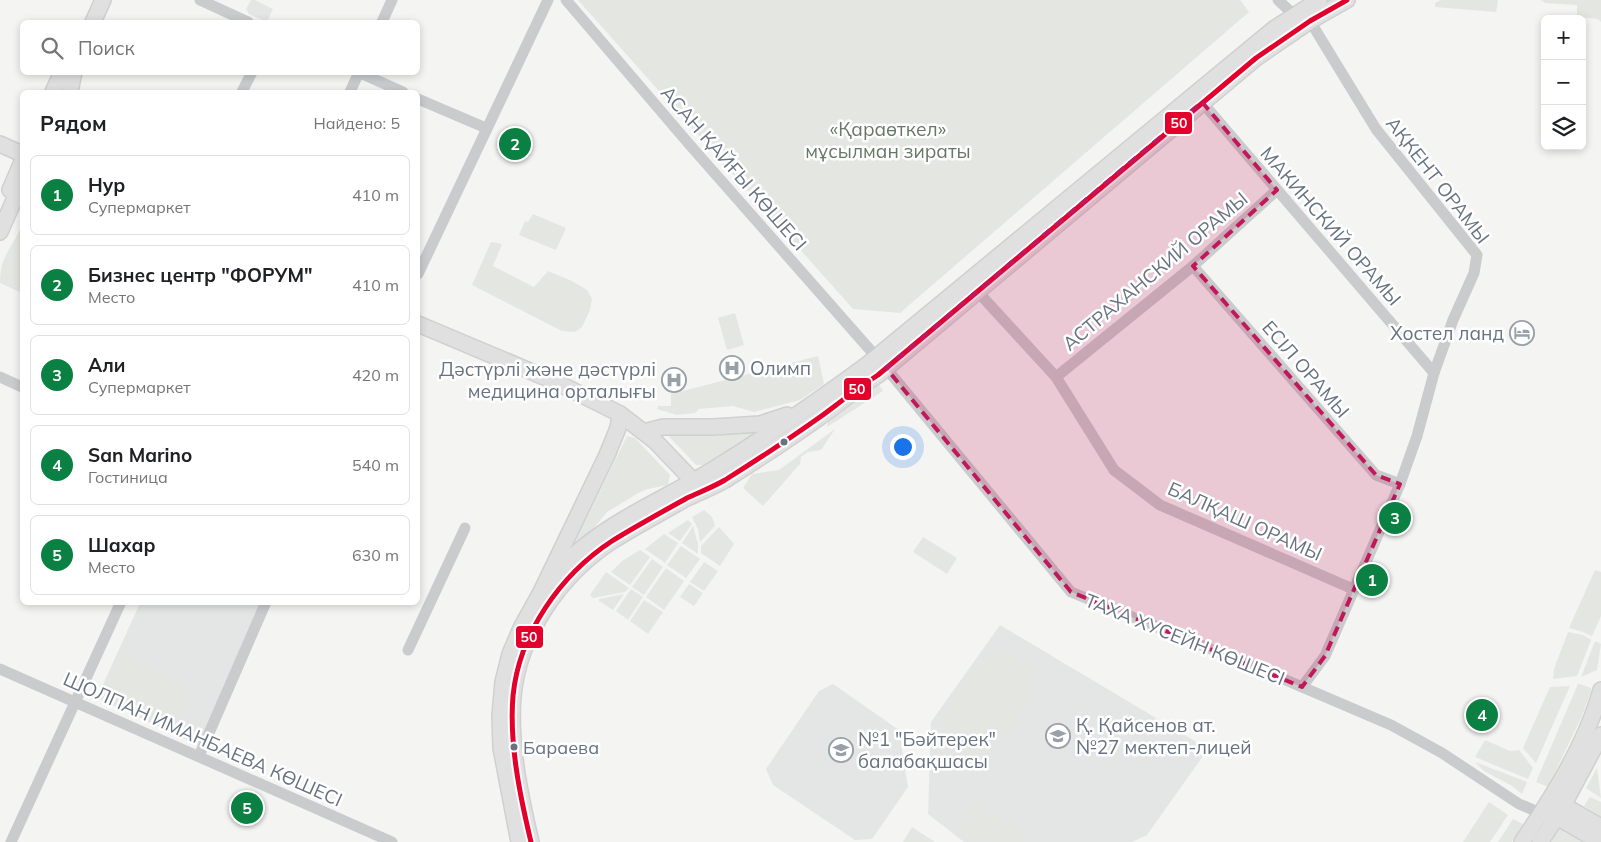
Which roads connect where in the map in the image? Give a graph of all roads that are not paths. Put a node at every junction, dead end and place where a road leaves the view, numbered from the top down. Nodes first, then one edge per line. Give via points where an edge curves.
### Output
1 (94, 0) edge
2 (103, 0) edge
3 (200, 0) edge
4 (392, 0) edge
5 (548, 0) edge
6 (566, 0) edge
7 (1278, 0) edge
8 (1319, 0) edge
9 (1347, 0) edge
10 (1294, 15) junction
11 (85, 20) edge
12 (94, 20) edge
13 (244, 20) edge
14 (383, 20) edge
15 (1310, 21) junction
16 (61, 75) edge
17 (70, 75) edge
18 (73, 75) edge
19 (250, 75) edge
20 (358, 75) edge
21 (364, 75) edge
22 (54, 90) edge
23 (63, 90) edge
24 (70, 90) edge
25 (243, 90) edge
26 (351, 90) edge
27 (399, 90) edge
28 (420, 100) edge
29 (1202, 102) junction
30 (486, 128) junction
31 (0, 144) edge
32 (20, 153) edge
33 (20, 167) edge
34 (20, 187) edge
35 (1277, 190) junction
36 (0, 212) edge
37 (20, 212) edge
38 (0, 232) edge
39 (0, 242) edge
40 (1193, 266) junction
41 (420, 270) edge
42 (978, 292) junction
43 (420, 325) edge
44 (881, 362) junction
45 (1434, 373) junction
46 (0, 377) edge
47 (1056, 378) junction
48 (20, 386) edge
49 (808, 409) junction
50 (620, 414) junction
51 (644, 432) junction
52 (1400, 484) junction
53 (697, 486) junction
54 (465, 528) dead end
55 (1353, 589) junction
56 (545, 597) junction
57 (120, 605) edge
58 (265, 605) edge
59 (408, 650) dead end
60 (0, 669) edge
61 (1302, 686) junction
62 (1601, 690) edge
63 (76, 702) junction
64 (1601, 735) edge
65 (199, 756) junction
66 (1552, 809) junction
67 (1601, 828) edge
68 (11, 842) edge
69 (392, 842) edge
70 (526, 842) edge
71 (1522, 842) edge
72 (1540, 842) edge
73 (1600, 842) edge

1 - 11 main road
2 - 12 main road
3 - 13 street
4 - 14 street
5 - 30 street
6 - 44 street, АСАН ҚАЙҒЫ КӨШЕСІ
7 - 10 street
8 - 10 main road
9 - 15 main road
10 - 44 main road via 1217,75
15 - 29 main road via 1256,58
15 - 45 street, АҚКЕНТ ОРАМЫ via 1376,129 1478,255 1474,273
16 - 22 main road
17 - 23 main road
18 - 24 main road
19 - 25 street
20 - 26 street
21 - 27 street
28 - 30 street
29 - 35 street, МАКИНСКИЙ ОРАМЫ
29 - 42 main road
30 - 41 street
31 - 32 main road
33 - 36 main road
34 - 38 main road
35 - 40 street, АСТРАХАНСКИЙ ОРАМЫ
35 - 45 street, МАКИНСКИЙ ОРАМЫ
37 - 39 main road
40 - 47 street, АСТРАХАНСКИЙ ОРАМЫ
40 - 52 street, ЕСІЛ ОРАМЫ via 1376,475
42 - 44 main road
42 - 47 street, БАЛҚАШ ОРАМЫ
43 - 50 main road via 556,382
44 - 49 main road
44 - 53 main road via 819,418 723,481
44 - 61 street, ТАХА ХУСЕЙН КӨШЕСІ via 1071,592
45 - 52 street, АҚКЕНТ ОРАМЫ
46 - 48 street
47 - 55 street, БАЛҚАШ ОРАМЫ via 1114,470 1160,504
49 - 51 main road via 760,424 663,427
49 - 53 main road via 715,468
50 - 51 main road
50 - 56 main road via 607,455
51 - 53 main road
52 - 55 street, АҚКЕНТ ОРАМЫ
53 - 56 main road via 610,542
54 - 59 street
55 - 61 street, АҚКЕНТ ОРАМЫ via 1324,656
56 - 70 main road via 521,658 513,697 516,799
57 - 63 street
58 - 65 street
60 - 63 street, ШОЛПАН ИМАНБАЕВА КӨШЕСІ
61 - 66 street, ТАХА ХУСЕЙН КӨШЕСІ via 1391,725 1442,753 1519,804
62 - 66 main road
63 - 65 street, ШОЛПАН ИМАНБАЕВА КӨШЕСІ
63 - 68 street
64 - 66 main road
65 - 69 street, ШОЛПАН ИМАНБАЕВА КӨШЕСІ
66 - 67 main road
66 - 71 main road
66 - 72 main road
66 - 73 main road

